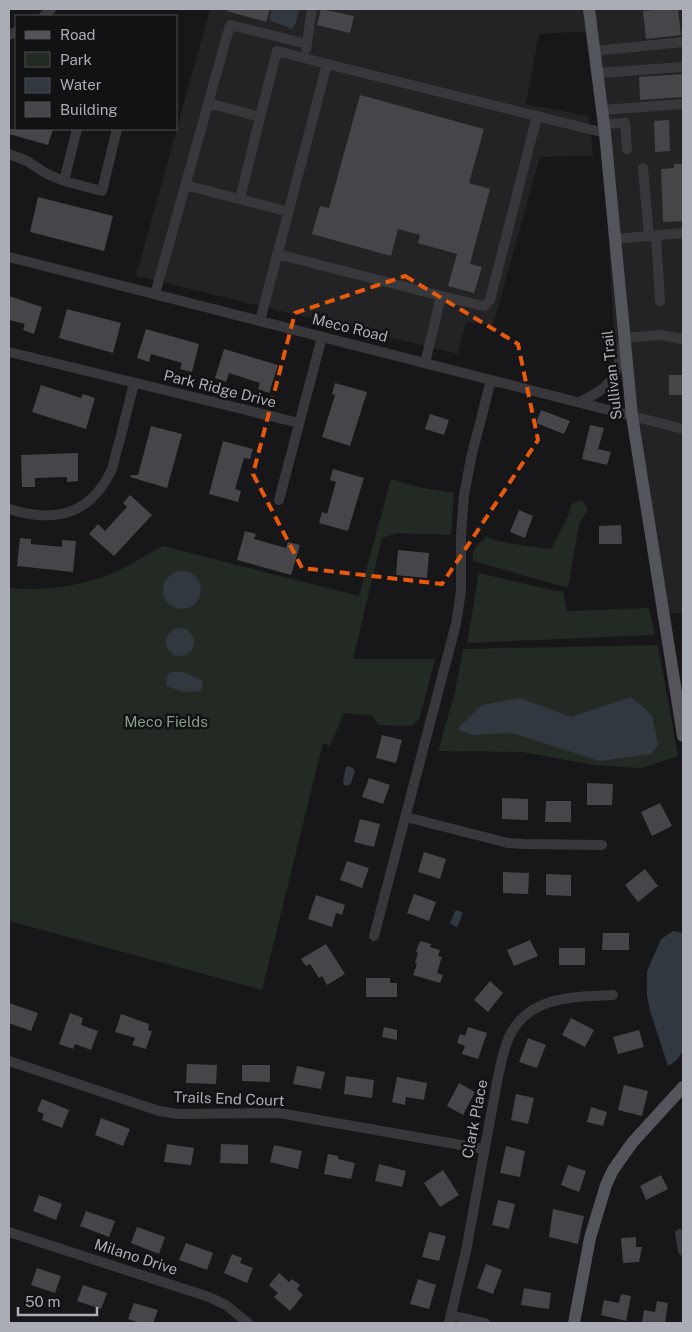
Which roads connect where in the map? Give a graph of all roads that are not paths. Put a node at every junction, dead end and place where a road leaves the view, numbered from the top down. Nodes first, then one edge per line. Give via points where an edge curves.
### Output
1 (312, 9) edge
2 (590, 9) edge
3 (683, 42) edge
4 (307, 44) junction
5 (595, 51) junction
6 (304, 58) junction
7 (327, 64) junction
8 (683, 67) edge
9 (598, 73) junction
10 (208, 103) junction
11 (683, 104) edge
12 (602, 110) junction
13 (537, 116) junction
14 (260, 117) junction
15 (604, 128) junction
16 (77, 130) edge
17 (117, 130) edge
18 (627, 149) dead end
19 (9, 154) edge
20 (643, 168) dead end
21 (64, 181) junction
22 (185, 185) junction
23 (240, 199) junction
24 (288, 212) junction
25 (683, 233) edge
26 (652, 236) junction
27 (615, 239) junction
28 (277, 254) junction
29 (9, 257) edge
30 (155, 294) junction
31 (442, 296) junction
32 (660, 301) dead end
33 (260, 321) junction
34 (322, 337) junction
35 (624, 338) junction
36 (683, 339) edge
37 (9, 352) edge
38 (425, 363) junction
39 (491, 380) junction
40 (134, 383) junction
41 (579, 402) junction
42 (632, 416) junction
43 (299, 423) junction
44 (683, 429) edge
45 (279, 500) dead end
46 (9, 509) edge
47 (683, 736) edge
48 (406, 817) junction
49 (602, 845) dead end
50 (374, 936) dead end
51 (613, 995) dead end
52 (9, 1062) edge
53 (683, 1087) edge
54 (484, 1149) junction
55 (9, 1232) edge
56 (680, 1234) dead end
57 (683, 1251) edge
58 (450, 1319) edge
59 (248, 1323) edge
60 (485, 1323) edge
61 (574, 1323) edge

1 - 4 street
2 - 5 main road, Sullivan Trail
3 - 5 street
4 - 6 street
4 - 10 street via 230,25
5 - 9 main road, Sullivan Trail
6 - 7 street
6 - 14 street via 278,51
7 - 13 street
7 - 24 street
8 - 9 street
9 - 12 main road, Sullivan Trail
10 - 14 street
10 - 22 street
11 - 12 street
12 - 15 main road, Sullivan Trail
13 - 15 street
13 - 31 street via 490,300 484,306
14 - 23 street
15 - 18 street via 625,123
15 - 27 main road, Sullivan Trail
16 - 21 street
17 - 21 street via 102,191
19 - 21 street
20 - 26 street
22 - 23 street
22 - 30 street
23 - 24 street
24 - 28 street
25 - 26 street
26 - 27 street
26 - 32 street
27 - 35 main road, Sullivan Trail
28 - 31 street
28 - 33 street
29 - 30 street, Meco Road
30 - 33 street, Meco Road
31 - 38 street
33 - 34 street, Meco Road
34 - 38 street, Meco Road
34 - 43 street
35 - 36 street via 660,335
35 - 41 street via 617,371 610,384
35 - 42 main road, Sullivan Trail
37 - 40 street, Park Ridge Drive
38 - 39 street, Meco Road
39 - 41 street, Meco Road
39 - 48 street via 464,494 461,592 456,624
40 - 43 street, Park Ridge Drive
40 - 46 street via 112,468 99,490 64,515 25,514
41 - 42 street, Meco Road
42 - 44 street, Meco Road
42 - 47 main road, Sullivan Trail
43 - 45 street
48 - 49 street via 508,843
48 - 50 street
51 - 54 street, Clark Place via 559,999 543,1004 520,1022 509,1037 503,1054
52 - 54 street, Trails End Court via 158,1111 178,1114 279,1113
53 - 61 main road via 632,1143 606,1185 590,1238
54 - 58 street, Clark Place
55 - 59 street, Milano Drive via 209,1297 226,1305
56 - 57 street
58 - 60 street

